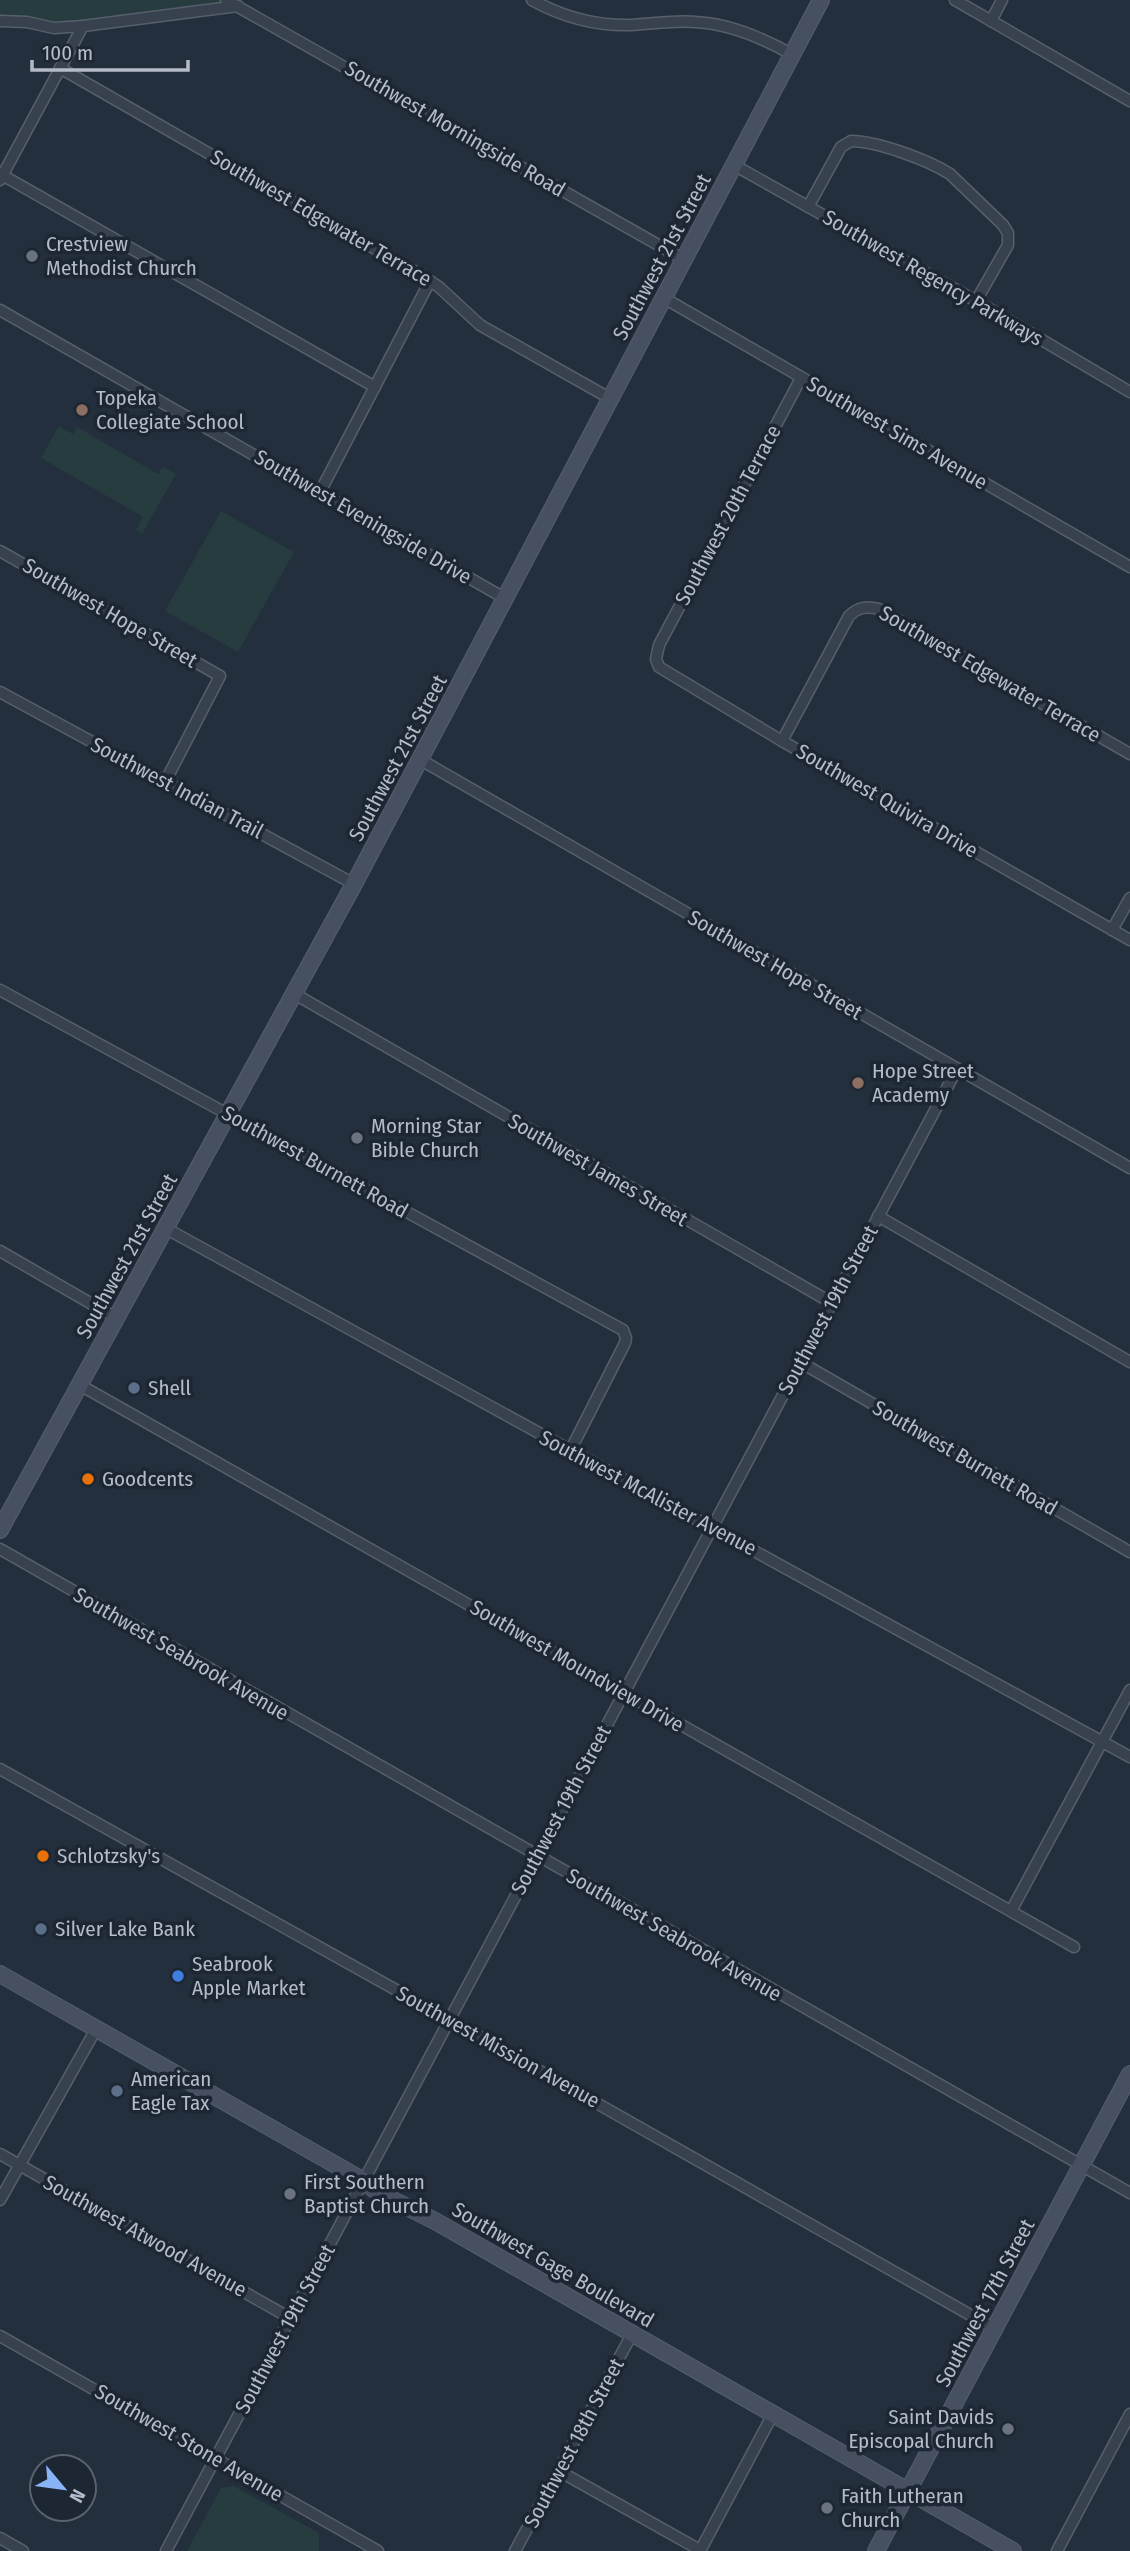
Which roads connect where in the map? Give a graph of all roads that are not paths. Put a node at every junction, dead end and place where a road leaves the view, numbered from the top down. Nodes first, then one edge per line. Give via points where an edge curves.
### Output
1 (226, 0) edge
2 (532, 0) edge
3 (821, 0) edge
4 (955, 0) edge
5 (1002, 0) edge
6 (238, 6) junction
7 (0, 21) edge
8 (991, 21) junction
9 (83, 26) junction
10 (793, 55) junction
11 (60, 68) junction
12 (1130, 101) edge
13 (734, 165) junction
14 (1, 177) edge
15 (808, 206) junction
16 (683, 258) junction
17 (430, 281) junction
18 (664, 298) junction
19 (976, 301) junction
20 (0, 310) edge
21 (802, 379) junction
22 (1116, 384) junction
23 (1130, 384) edge
24 (375, 387) junction
25 (1130, 392) edge
26 (611, 399) junction
27 (320, 492) junction
28 (0, 551) edge
29 (1130, 567) edge
30 (506, 599) junction
31 (656, 652) joint
32 (0, 692) edge
33 (782, 741) junction
34 (1130, 754) edge
35 (421, 760) junction
36 (165, 782) junction
37 (354, 884) junction
38 (1130, 898) edge
39 (1112, 930) junction
40 (1130, 940) edge
41 (0, 990) edge
42 (293, 993) junction
43 (957, 1069) junction
44 (227, 1113) junction
45 (1130, 1168) edge
46 (878, 1216) junction
47 (167, 1229) junction
48 (0, 1251) edge
49 (832, 1303) junction
50 (117, 1318) junction
51 (1130, 1362) edge
52 (800, 1363) junction
53 (80, 1385) junction
54 (570, 1451) junction
55 (712, 1527) junction
56 (0, 1530) edge
57 (0, 1549) edge
58 (1130, 1552) edge
59 (1130, 1690) edge
60 (624, 1693) junction
61 (1102, 1742) junction
62 (1130, 1757) edge
63 (0, 1769) edge
64 (537, 1856) junction
65 (1011, 1911) junction
66 (1074, 1947) dead end
67 (0, 1974) edge
68 (450, 2020) junction
69 (96, 2029) junction
70 (1130, 2074) edge
71 (0, 2154) edge
72 (19, 2165) junction
73 (1081, 2167) junction
74 (364, 2181) junction
75 (1130, 2193) edge
76 (0, 2200) edge
77 (290, 2318) junction
78 (995, 2329) junction
79 (632, 2334) junction
80 (0, 2336) edge
81 (773, 2414) junction
82 (1130, 2414) edge
83 (216, 2458) junction
84 (559, 2471) junction
85 (908, 2491) junction
86 (0, 2538) edge
87 (700, 2550) edge
88 (23, 2551) edge
89 (166, 2551) edge
90 (378, 2551) edge
91 (515, 2551) edge
92 (876, 2551) edge
93 (1013, 2551) edge
94 (1057, 2551) edge

1 - 6 street, Southwest Morningside Road
2 - 10 street via 560,14 600,24 714,24 754,35
3 - 10 main road, Southwest 21st Street
4 - 8 street
5 - 8 street
6 - 9 street
6 - 16 street, Southwest Morningside Road
7 - 9 street
8 - 12 street
9 - 11 street
10 - 13 main road, Southwest 21st Street
11 - 14 street
11 - 17 street, Southwest Edgewater Terrace
13 - 15 street, Southwest Regency Parkways
13 - 16 main road, Southwest 21st Street
14 - 24 street
15 - 19 street, Southwest Regency Parkways
15 - 19 street via 841,147 851,141 940,167 1008,233 1007,245
16 - 18 main road, Southwest 21st Street
17 - 24 street
17 - 26 street, Southwest Edgewater Terrace via 480,326
18 - 21 street, Southwest Sims Avenue
18 - 26 main road, Southwest 21st Street
19 - 22 street, Southwest Regency Parkways
20 - 27 street, Southwest Eveningside Drive
21 - 29 street, Southwest Sims Avenue
21 - 31 street, Southwest 20th Terrace
22 - 23 street
22 - 25 street, Southwest Regency Parkways
24 - 27 street
26 - 30 main road, Southwest 21st Street
27 - 30 street, Southwest Eveningside Drive
28 - 36 street, Southwest Hope Street via 220,676
30 - 35 main road, Southwest 21st Street
31 - 33 street, Southwest Quivira Drive via 661,670
32 - 36 street, Southwest Indian Trail
33 - 34 street, Southwest Edgewater Terrace via 849,616 862,608 879,609
33 - 39 street, Southwest Quivira Drive
35 - 37 main road, Southwest 21st Street
35 - 43 street, Southwest Hope Street
36 - 37 street, Southwest Indian Trail
37 - 42 main road, Southwest 21st Street
38 - 39 street
39 - 40 street, Southwest Quivira Drive
41 - 44 street, Southwest Burnett Road
42 - 44 main road, Southwest 21st Street
42 - 49 street, Southwest James Street
43 - 45 street, Southwest Hope Street
43 - 46 street, Southwest 19th Street
44 - 47 main road, Southwest 21st Street
44 - 54 street, Southwest Burnett Road via 620,1328 626,1338
46 - 49 street, Southwest 19th Street
46 - 51 street
47 - 50 main road, Southwest 21st Street
47 - 54 street, Southwest McAlister Avenue
48 - 50 street
49 - 52 street, Southwest 19th Street
50 - 53 main road, Southwest 21st Street
52 - 55 street, Southwest 19th Street
52 - 58 street, Southwest Burnett Road
53 - 56 main road, Southwest 21st Street
53 - 60 street, Southwest Moundview Drive
54 - 55 street, Southwest McAlister Avenue
55 - 60 street, Southwest 19th Street
55 - 61 street, Southwest McAlister Avenue
57 - 64 street, Southwest Seabrook Avenue
59 - 61 street
60 - 64 street, Southwest 19th Street
60 - 65 street, Southwest Moundview Drive
61 - 62 street, Southwest McAlister Avenue
61 - 65 street
63 - 68 street, Southwest Mission Avenue
64 - 68 street, Southwest 19th Street
64 - 73 street, Southwest Seabrook Avenue
65 - 66 street, Southwest Moundview Drive
67 - 69 main road, Southwest Gage Boulevard
68 - 74 street, Southwest 19th Street
68 - 78 street, Southwest Mission Avenue
69 - 72 street
69 - 74 main road, Southwest Gage Boulevard
70 - 73 main road, Southwest 17th Street
71 - 72 street, Southwest Atwood Avenue
72 - 76 street
72 - 77 street, Southwest Atwood Avenue
73 - 75 street, Southwest Seabrook Avenue
73 - 78 main road, Southwest 17th Street
74 - 77 street, Southwest 19th Street
74 - 79 main road, Southwest Gage Boulevard
77 - 83 street, Southwest 19th Street
78 - 85 main road, Southwest 17th Street
79 - 81 main road, Southwest Gage Boulevard
79 - 84 street, Southwest 18th Street
80 - 83 street, Southwest Stone Avenue
81 - 85 main road, Southwest Gage Boulevard
81 - 87 street
82 - 94 street
83 - 89 street, Southwest 19th Street
83 - 90 street, Southwest Stone Avenue
84 - 87 street
84 - 91 street, Southwest 18th Street
85 - 92 main road, Southwest 17th Street
85 - 93 main road, Southwest Gage Boulevard
86 - 88 street

